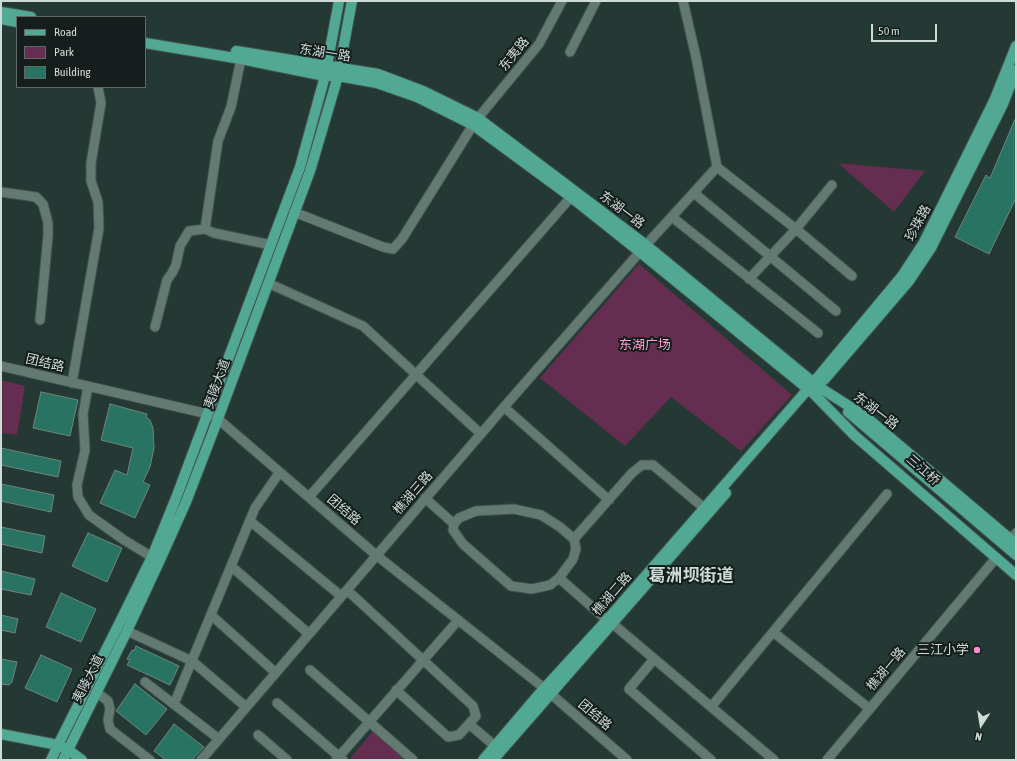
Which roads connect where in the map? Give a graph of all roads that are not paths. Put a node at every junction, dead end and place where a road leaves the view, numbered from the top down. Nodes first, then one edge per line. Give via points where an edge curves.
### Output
1 (339, 1) edge
2 (352, 1) edge
3 (562, 1) edge
4 (596, 1) edge
5 (683, 1) edge
6 (1, 12) edge
7 (25, 16) edge
8 (1, 19) edge
9 (16, 22) edge
10 (146, 36) edge
11 (146, 43) edge
12 (1016, 46) edge
13 (570, 52) dead end
14 (241, 59) junction
15 (1016, 70) edge
16 (326, 71) junction
17 (339, 72) junction
18 (98, 88) edge
19 (475, 121) junction
20 (717, 167) junction
21 (832, 185) dead end
22 (1, 192) edge
23 (694, 193) junction
24 (571, 197) junction
25 (294, 212) junction
26 (672, 217) junction
27 (205, 229) junction
28 (796, 229) junction
29 (270, 245) junction
30 (643, 248) junction
31 (770, 256) junction
32 (852, 276) dead end
33 (749, 279) junction
34 (268, 282) junction
35 (836, 311) dead end
36 (40, 320) dead end
37 (155, 327) dead end
38 (818, 333) dead end
39 (1, 366) edge
40 (1, 372) edge
41 (416, 375) junction
42 (72, 382) junction
43 (813, 388) junction
44 (87, 392) junction
45 (504, 407) junction
46 (206, 417) junction
47 (217, 422) junction
48 (481, 434) junction
49 (276, 476) junction
50 (887, 494) dead end
51 (309, 497) junction
52 (425, 498) junction
53 (608, 500) junction
54 (704, 508) junction
55 (250, 521) junction
56 (454, 524) junction
57 (574, 539) junction
58 (1014, 539) edge
59 (1016, 555) edge
60 (152, 557) junction
61 (374, 557) junction
62 (996, 558) junction
63 (231, 566) junction
64 (1016, 567) edge
65 (1016, 575) edge
66 (559, 578) junction
67 (344, 593) junction
68 (211, 615) junction
69 (610, 622) junction
70 (454, 625) junction
71 (127, 631) junction
72 (773, 632) junction
73 (309, 634) junction
74 (654, 659) junction
75 (423, 660) junction
76 (192, 661) junction
77 (310, 670) dead end
78 (276, 673) junction
79 (145, 682) dead end
80 (396, 690) junction
81 (96, 692) junction
82 (545, 693) junction
83 (277, 703) dead end
84 (174, 704) junction
85 (246, 707) junction
86 (711, 707) junction
87 (870, 708) junction
88 (369, 721) junction
89 (469, 724) junction
90 (1, 734) edge
91 (258, 735) dead end
92 (219, 739) junction
93 (58, 745) junction
94 (495, 746) junction
95 (67, 749) junction
96 (340, 759) edge
97 (52, 760) edge
98 (63, 760) edge
99 (82, 760) edge
100 (150, 760) edge
101 (201, 760) edge
102 (287, 760) edge
103 (413, 760) edge
104 (483, 760) edge
105 (493, 760) edge
106 (618, 760) edge
107 (627, 760) edge
108 (711, 760) edge
109 (774, 760) edge
110 (827, 760) edge

1 - 16 main road, 夷陵大道
2 - 17 main road, 夷陵大道
3 - 19 street, 东夷路 via 539,44
4 - 13 street
5 - 20 street
6 - 7 main road
8 - 9 main road
10 - 16 main road, 东湖一路
11 - 14 main road
12 - 43 main road, 珍珠路 via 994,101 923,244 902,276
14 - 16 main road
14 - 27 street via 231,107 218,141
15 - 43 main road, 珍珠路 via 1003,104 931,248 909,281
16 - 17 main road
16 - 29 main road, 夷陵大道 via 300,167
17 - 19 main road via 384,85
17 - 25 main road, 夷陵大道 via 310,171
18 - 42 street via 101,103 91,163 91,181 98,202 98,228
19 - 24 main road
19 - 25 street, 东夷路 via 402,239 393,249
19 - 30 main road, 东湖一路
20 - 23 street, 樵湖三路
20 - 28 street
21 - 28 street
22 - 36 street via 36,198 43,204 48,223 48,236
23 - 26 street, 樵湖三路
23 - 31 street
24 - 30 main road
24 - 41 street
25 - 34 main road, 夷陵大道
26 - 30 street, 樵湖三路
26 - 33 street
27 - 29 street
27 - 37 street via 189,231 180,246 176,265 167,280
28 - 31 street
28 - 32 street
29 - 46 main road, 夷陵大道
30 - 43 main road
30 - 45 street, 樵湖三路
31 - 33 street
31 - 35 street
33 - 38 street
34 - 41 street via 363,326
34 - 47 main road, 夷陵大道
39 - 42 street, 团结路
40 - 44 street, 团结路
41 - 48 street
41 - 51 street
42 - 46 street, 团结路
43 - 54 main road, 樵湖二路
43 - 58 main road, 东湖一路 via 866,418
43 - 59 main road, 三江桥
43 - 62 main road via 854,435
43 - 64 main road, 三江桥
43 - 69 main road, 樵湖二路
44 - 46 street, 团结路
44 - 60 street via 83,414 85,450 77,485 78,497 89,515
45 - 48 street, 樵湖三路
45 - 53 street
46 - 47 street, 团结路
46 - 60 main road, 夷陵大道
47 - 49 street, 团结路
47 - 51 street, 团结路
47 - 71 main road, 夷陵大道 via 186,502
48 - 52 street, 樵湖三路
49 - 55 street via 259,501
49 - 61 street, 团结路
50 - 72 street
51 - 61 street, 团结路
52 - 56 street
52 - 61 street, 樵湖三路
53 - 54 street via 642,465 653,465
53 - 57 street
54 - 69 main road, 樵湖二路
55 - 63 street
55 - 67 street
56 - 57 street via 460,518 476,511 514,509 541,514
56 - 66 street via 453,530 463,544 511,586 532,589 550,585
57 - 66 street via 576,549 573,559
60 - 93 main road, 夷陵大道
61 - 67 street, 樵湖三路
61 - 70 street, 团结路
61 - 82 street, 团结路
62 - 65 main road
62 - 87 street, 樵湖一路
63 - 68 street
63 - 73 street
66 - 69 street
67 - 73 street, 樵湖三路
67 - 75 street
68 - 76 street
68 - 78 street
69 - 74 street
69 - 82 main road, 樵湖二路
70 - 75 street
70 - 82 street, 团结路
71 - 76 street
71 - 81 main road, 夷陵大道
72 - 86 street
72 - 87 street
73 - 78 street, 樵湖三路
74 - 86 street
74 - 108 street via 629,689
75 - 80 street
75 - 89 street via 473,706 476,716
76 - 84 street
76 - 85 street
77 - 88 street
78 - 85 street, 樵湖三路
79 - 84 street
80 - 88 street
80 - 89 street via 448,737 459,735
81 - 95 main road, 夷陵大道
81 - 100 street via 108,701 110,729
82 - 94 main road, 樵湖二路
82 - 105 main road, 樵湖二路
82 - 106 street, 团结路
82 - 107 street, 团结路
83 - 96 street
84 - 92 street
85 - 92 street, 樵湖三路
86 - 109 street
87 - 110 street, 樵湖一路
88 - 96 street
88 - 103 street
89 - 94 street
90 - 93 main road
91 - 102 street
92 - 101 street, 樵湖三路
93 - 95 main road
93 - 97 main road, 夷陵大道
94 - 104 main road, 樵湖二路
95 - 98 main road, 夷陵大道
95 - 99 main road

